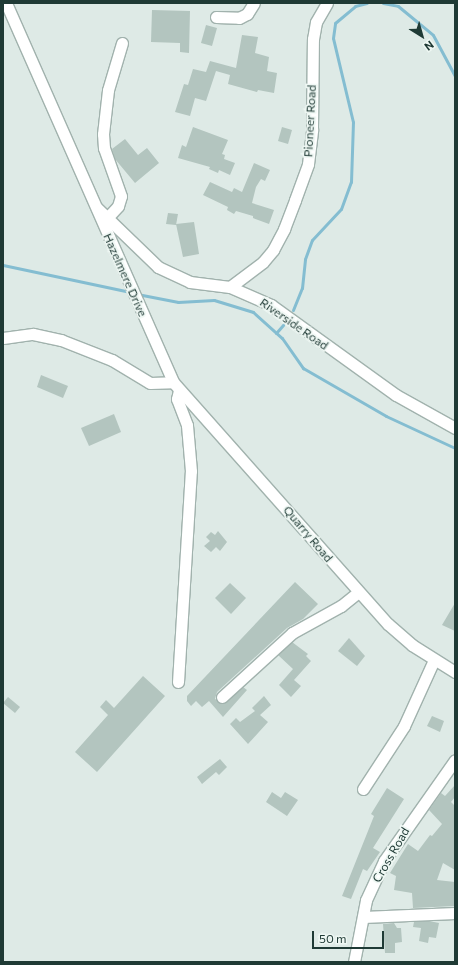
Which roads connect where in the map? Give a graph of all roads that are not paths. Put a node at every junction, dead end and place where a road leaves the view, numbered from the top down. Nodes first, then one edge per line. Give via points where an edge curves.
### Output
1 (6, 3) edge
2 (254, 3) edge
3 (327, 3) edge
4 (216, 17) dead end
5 (122, 43) dead end
6 (93, 204) junction
7 (107, 218) junction
8 (230, 287) junction
9 (3, 338) edge
10 (176, 386) junction
11 (455, 428) edge
12 (358, 592) junction
13 (434, 660) junction
14 (455, 672) edge
15 (178, 682) dead end
16 (222, 697) dead end
17 (455, 760) edge
18 (363, 789) dead end
19 (455, 913) edge
20 (363, 917) junction
21 (354, 962) edge

1 - 6 street, Hazelmere Drive
2 - 4 street via 247,14 239,18
3 - 8 street, Pioneer Road via 316,22 313,40 312,129 308,164 284,229 273,250 263,262
5 - 7 street via 108,90 103,134 104,148 121,196 118,206
6 - 7 street, Riverside Road
6 - 10 street, Hazelmere Drive
7 - 8 street, Riverside Road via 145,257 174,277 190,282
8 - 11 street, Riverside Road via 271,305 396,395
9 - 10 street via 33,334 61,340 112,360 150,383
10 - 12 street, Quarry Road via 258,474
10 - 15 street via 177,399 187,425 191,471
12 - 13 street, Quarry Road via 412,645
12 - 16 street via 341,606 287,637
13 - 14 street, Quarry Road
13 - 18 street via 404,726
17 - 20 street, Cross Road via 384,861 366,900
19 - 20 street
20 - 21 street, Cross Road

